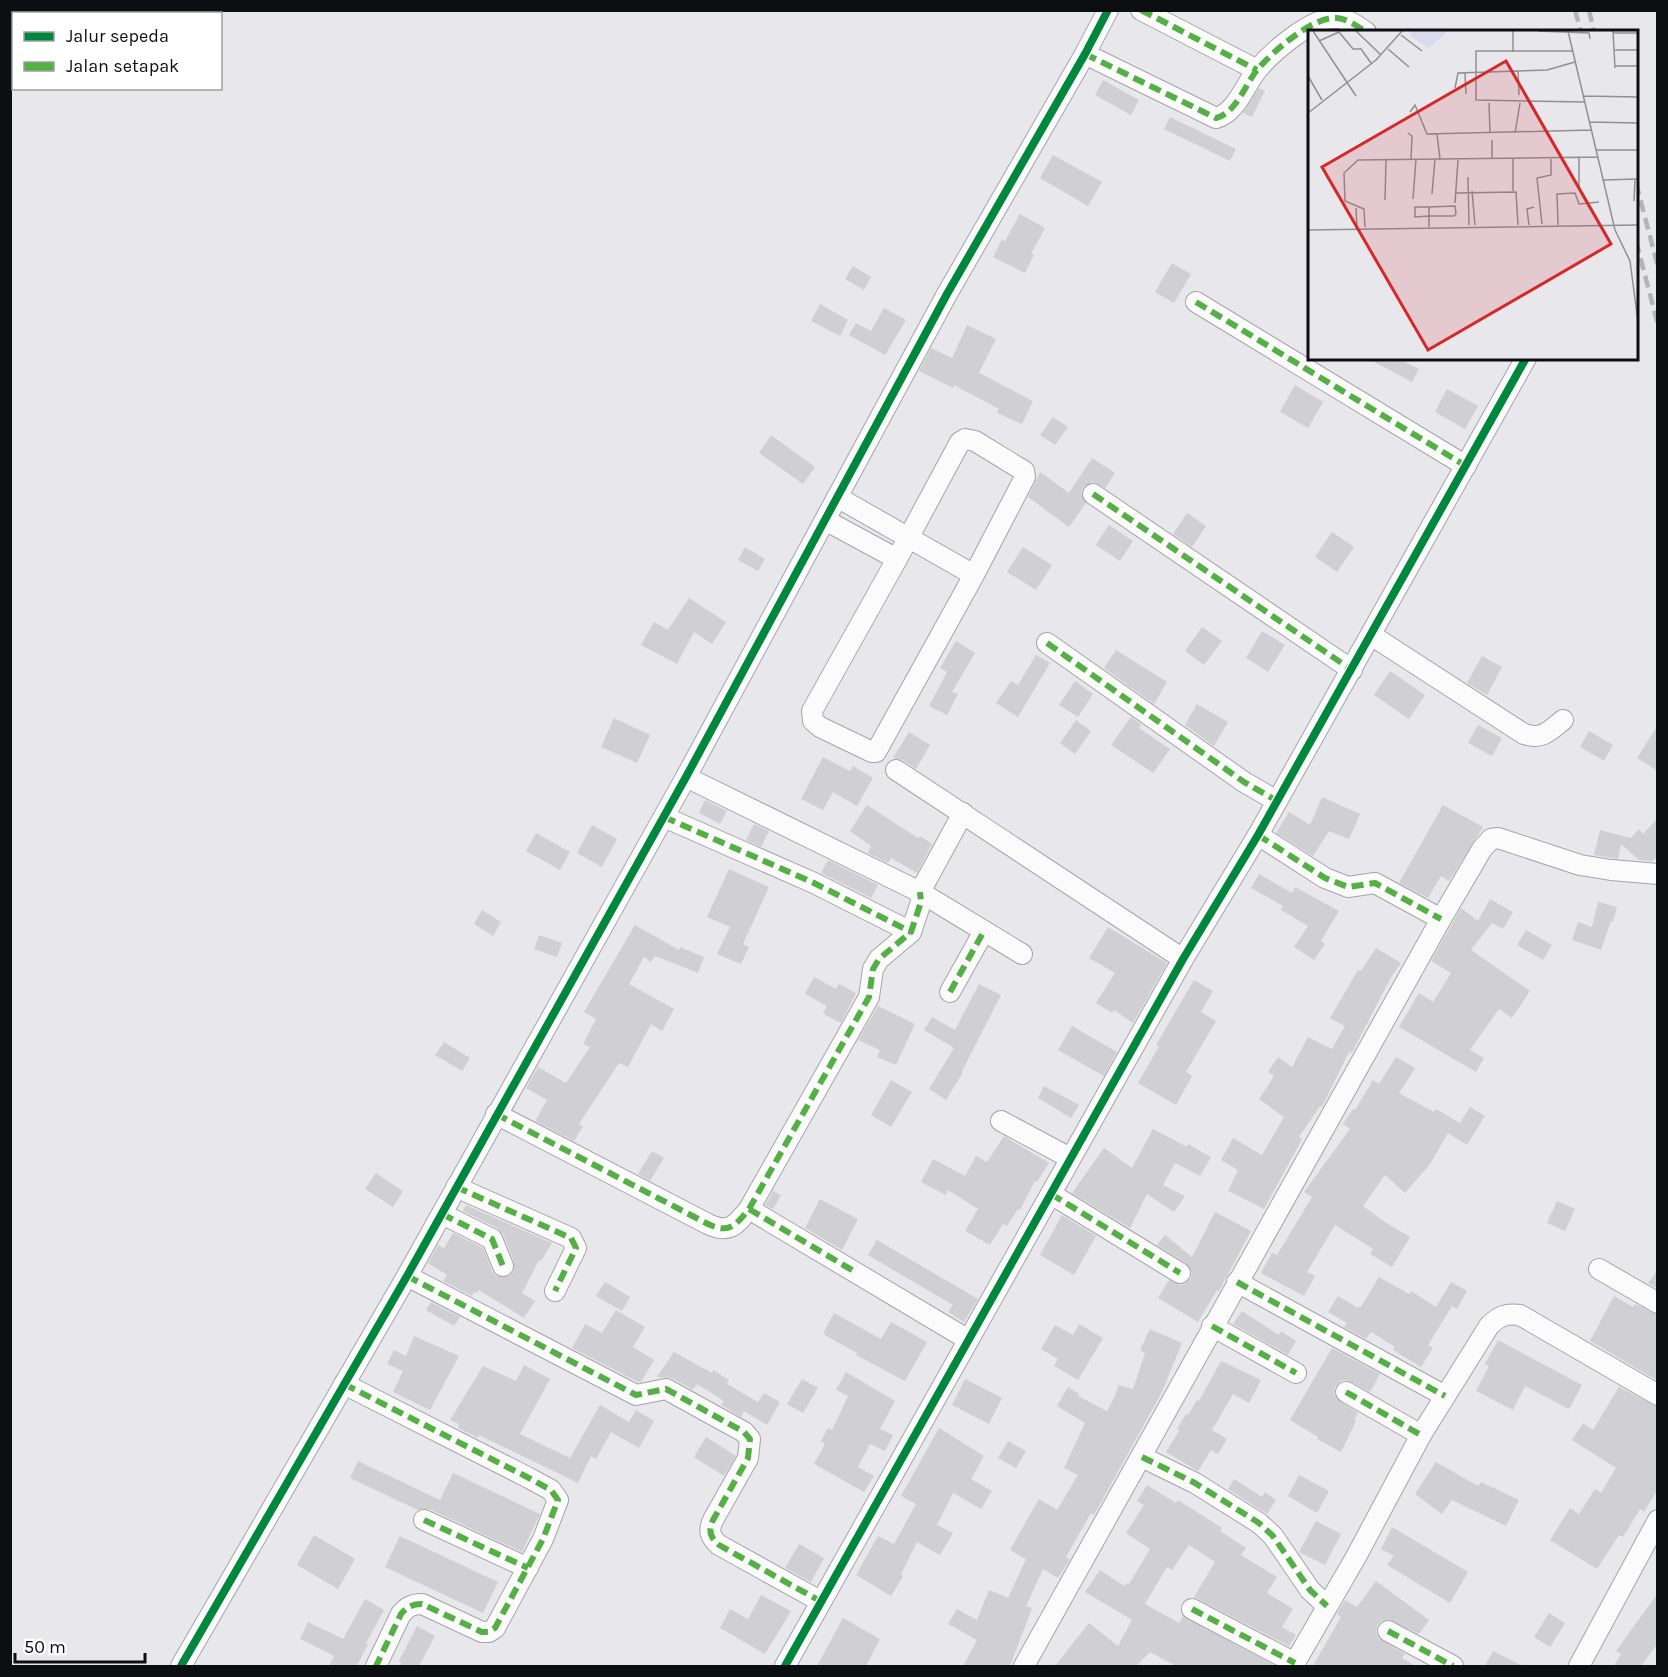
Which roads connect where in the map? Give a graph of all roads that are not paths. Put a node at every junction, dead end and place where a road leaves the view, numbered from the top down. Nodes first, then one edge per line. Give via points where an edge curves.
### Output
1 (1107, 10) edge
2 (1141, 10) edge
3 (1363, 30) edge
4 (1085, 54) junction
5 (1257, 70) junction
6 (1196, 303) dead end
7 (1525, 360) edge
8 (1466, 466) junction
9 (1094, 494) dead end
10 (837, 497) junction
11 (825, 520) junction
12 (909, 537) junction
13 (897, 559) junction
14 (974, 575) junction
15 (1371, 636) junction
16 (1047, 643) dead end
17 (1352, 670) junction
18 (1563, 720) dead end
19 (896, 770) dead end
20 (686, 777) junction
21 (1278, 801) junction
22 (963, 813) junction
23 (664, 817) junction
24 (1258, 835) junction
25 (1658, 874) edge
26 (920, 892) junction
27 (1441, 919) junction
28 (984, 931) junction
29 (911, 932) junction
30 (1022, 954) dead end
31 (1183, 959) junction
32 (950, 992) dead end
33 (496, 1114) junction
34 (1001, 1121) dead end
35 (1070, 1158) junction
36 (456, 1187) junction
37 (1051, 1194) junction
38 (749, 1209) junction
39 (442, 1214) junction
40 (504, 1266) dead end
41 (1599, 1269) dead end
42 (1180, 1273) dead end
43 (406, 1276) junction
44 (1237, 1282) junction
45 (555, 1291) dead end
46 (1658, 1303) edge
47 (1212, 1326) junction
48 (967, 1339) junction
49 (1296, 1373) dead end
50 (344, 1384) junction
51 (1346, 1392) dead end
52 (1658, 1395) edge
53 (1445, 1396) junction
54 (1421, 1435) junction
55 (1142, 1457) junction
56 (424, 1520) dead end
57 (1658, 1520) edge
58 (528, 1568) junction
59 (820, 1601) junction
60 (1327, 1606) junction
61 (1192, 1609) dead end
62 (1388, 1631) dead end
63 (1294, 1665) edge
64 (181, 1666) edge
65 (376, 1666) edge
66 (785, 1666) edge
67 (1024, 1666) edge
68 (1453, 1666) edge
69 (1579, 1666) edge

1 - 4 street
2 - 5 street
3 - 5 street via 1347,20 1325,20 1292,37
4 - 5 street via 1216,118 1225,115
4 - 10 street via 947,294
6 - 8 street
7 - 8 street
8 - 15 street
9 - 17 street
10 - 11 street
10 - 12 street
11 - 13 street
11 - 20 street
12 - 13 street
12 - 14 street
12 - 14 street via 960,442 975,441 1024,471 1025,477
13 - 14 street via 812,711 813,721 820,727 872,752 880,747
15 - 17 street
15 - 18 street via 1524,734 1535,738 1544,735
16 - 21 street via 1244,782
17 - 21 street
19 - 22 street
20 - 23 street
20 - 26 street
21 - 24 street
22 - 26 street
22 - 31 street
23 - 29 street via 814,883
23 - 33 street
24 - 27 street via 1325,878 1348,887 1375,883
24 - 31 street
25 - 27 street via 1580,865 1494,838 1476,858
26 - 28 street
26 - 29 street via 921,902
27 - 44 street
28 - 30 street
28 - 32 street
29 - 38 street via 879,958 873,969 869,997
31 - 35 street
33 - 36 street
33 - 38 street via 718,1229 728,1229
34 - 35 street
35 - 37 street
36 - 39 street
36 - 45 street via 571,1238 576,1248
37 - 42 street
37 - 48 street
38 - 48 street
39 - 40 street via 492,1239
39 - 43 street
41 - 46 street
43 - 50 street
43 - 59 street via 638,1395 666,1389 747,1435 748,1458 710,1526 711,1536 719,1545
44 - 47 street
44 - 53 street
47 - 49 street
47 - 55 street
48 - 59 street
50 - 58 street via 551,1490 557,1497 556,1508
50 - 64 street
51 - 54 street
52 - 53 street via 1520,1315 1510,1314 1489,1326
53 - 54 street
54 - 60 street
55 - 60 street via 1195,1483 1259,1523
55 - 67 street
56 - 58 street
57 - 69 street
58 - 65 street via 492,1630 482,1632 416,1604 401,1614
59 - 66 street
60 - 63 street
61 - 63 street
62 - 68 street

